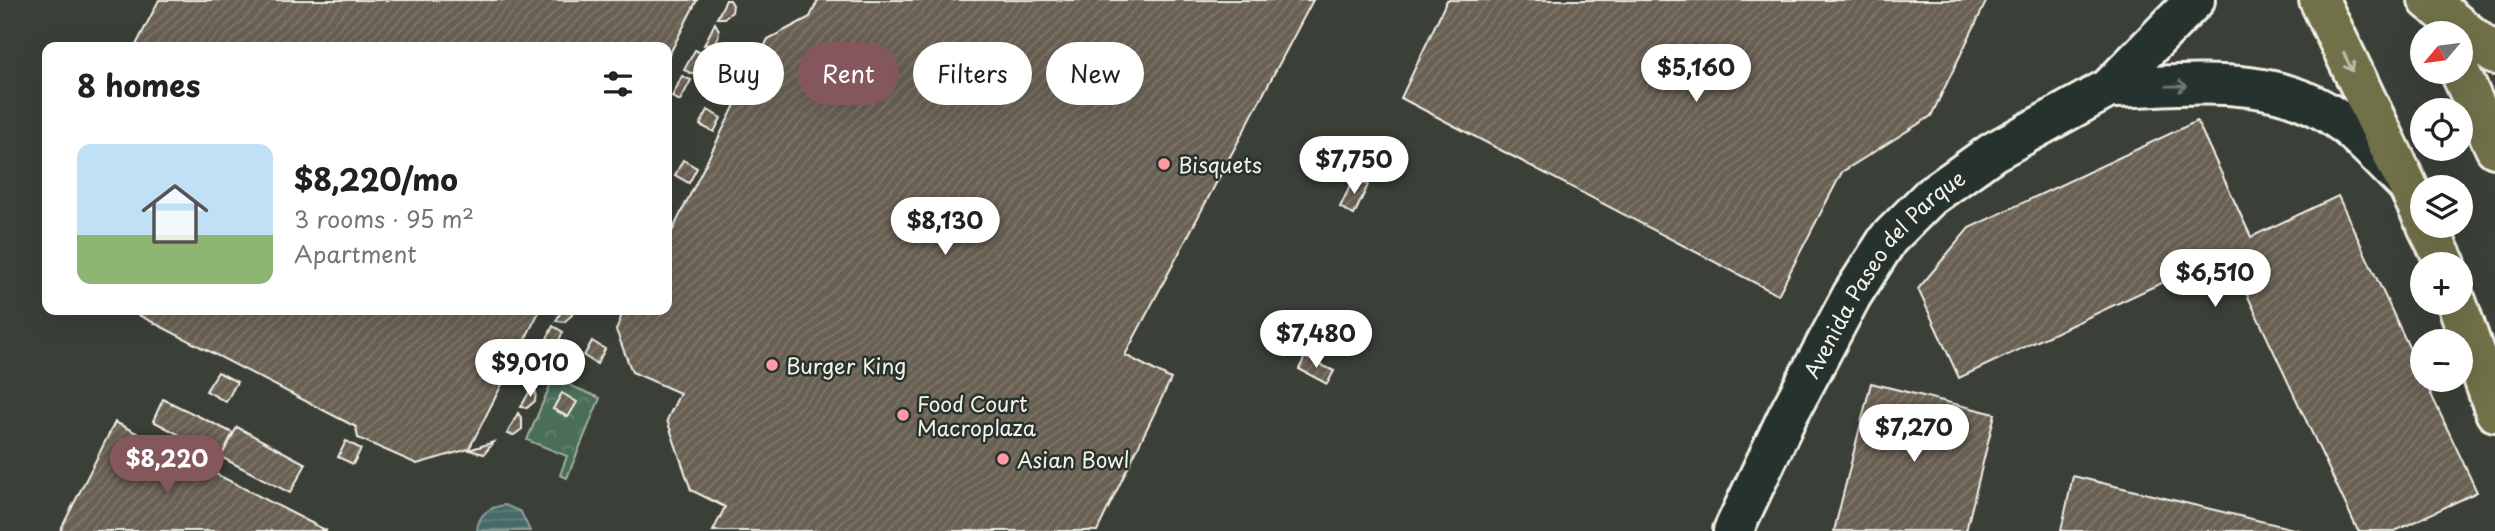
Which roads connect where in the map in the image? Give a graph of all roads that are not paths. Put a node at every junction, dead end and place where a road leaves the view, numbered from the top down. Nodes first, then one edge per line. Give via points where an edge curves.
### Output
1 (2195, 0) edge
2 (2319, 0) edge
3 (2428, 0) edge
4 (2438, 21) edge
5 (2495, 55) edge
6 (2466, 84) edge
7 (2109, 88) junction
8 (2495, 148) edge
9 (2410, 192) edge
10 (2410, 196) edge
11 (2473, 312) edge
12 (2461, 315) edge
13 (2495, 350) edge
14 (2495, 412) edge
15 (1734, 531) edge

1 - 7 main road, Avenida Paseo del Parque
2 -> 9 main road
3 - 4 main road
3 - 5 main road
6 - 8 main road
7 -> 10 main road, Avenida Paseo del Parque via 2236,85 2274,89 2343,124
7 - 15 main road, Avenida Paseo del Parque via 1993,152 1930,197 1888,239 1852,295 1788,415
11 - 13 main road
12 - 14 main road

